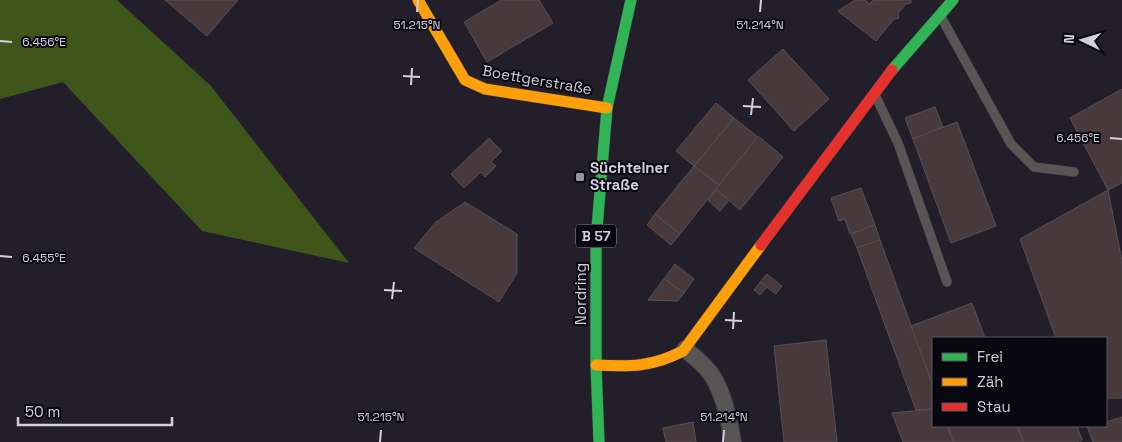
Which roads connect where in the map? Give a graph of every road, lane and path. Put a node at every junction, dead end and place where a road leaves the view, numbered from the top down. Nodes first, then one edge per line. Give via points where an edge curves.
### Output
1 (418, 0) edge
2 (631, 0) edge
3 (952, 0) edge
4 (940, 14) junction
5 (874, 92) junction
6 (607, 108) junction
7 (1074, 172) dead end
8 (947, 282) dead end
9 (685, 349) junction
10 (596, 364) junction
11 (599, 442) edge
12 (733, 442) edge

1 - 6 street, Boettgerstraße via 465,80 485,89
2 - 6 street, Nordring / B 57
3 - 4 street
4 - 5 street
4 - 7 lane via 1011,144 1034,167
5 - 8 lane via 898,143
5 - 9 street
6 - 10 street, Nordring / B 57 via 596,240
9 - 10 street via 650,366
9 - 12 street via 707,369 718,388
10 - 11 street, Nordring / B 57

